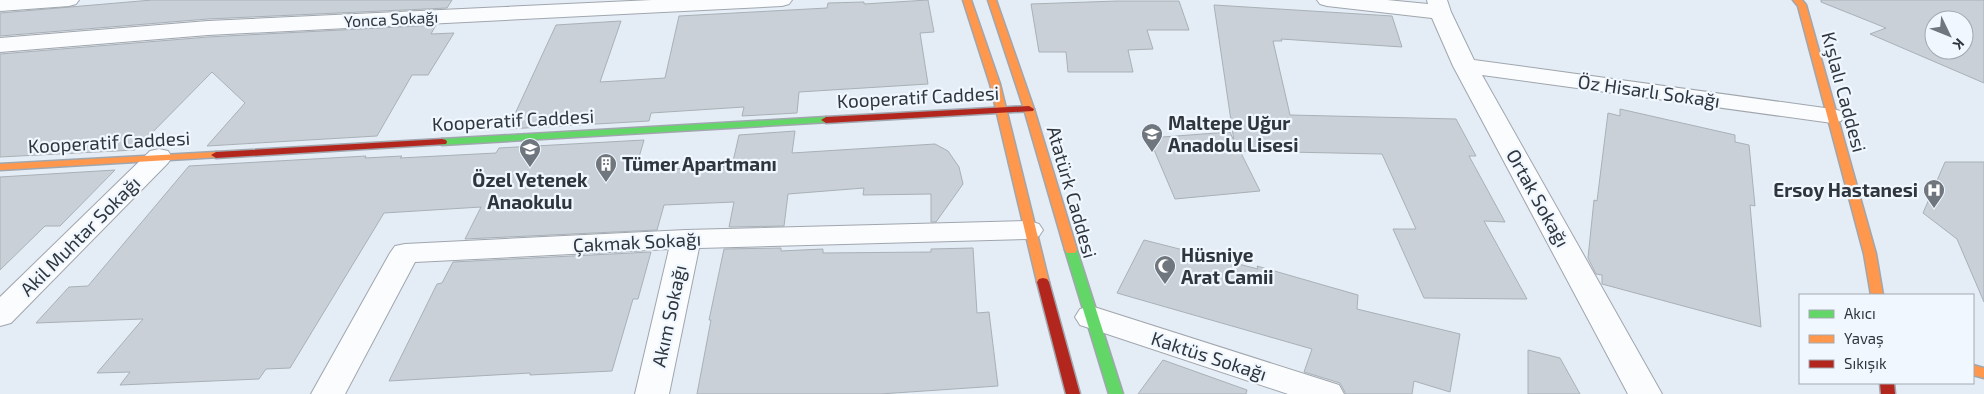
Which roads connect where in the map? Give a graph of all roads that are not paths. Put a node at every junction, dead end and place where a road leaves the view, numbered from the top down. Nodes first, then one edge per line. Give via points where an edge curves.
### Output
1 (69, 0) edge
2 (782, 0) edge
3 (967, 0) edge
4 (992, 0) edge
5 (1327, 0) edge
6 (1803, 2) edge
7 (0, 5) edge
8 (1439, 6) edge
9 (0, 45) edge
10 (1465, 66) junction
11 (1029, 109) junction
12 (1003, 110) junction
13 (1832, 116) junction
14 (160, 156) junction
15 (0, 167) edge
16 (1029, 230) junction
17 (686, 239) junction
18 (1870, 254) junction
19 (1886, 279) dead end
20 (1877, 294) edge
21 (0, 315) edge
22 (1091, 318) junction
23 (328, 394) edge
24 (652, 394) edge
25 (1073, 394) edge
26 (1116, 394) edge
27 (1328, 394) edge
28 (1645, 394) edge

1 - 7 street
2 - 9 street, Yonca Sokağı via 208,28
3 - 12 street
4 - 11 street, Atatürk Caddesi
5 - 8 street
6 - 13 street, Kışlalı Caddesi
8 - 10 street, Ortak Sokağı
10 - 13 street, Öz Hisarlı Sokağı
10 - 28 street, Ortak Sokağı
11 - 12 street, Kooperatif Caddesi
11 - 22 street, Atatürk Caddesi
12 - 14 street, Kooperatif Caddesi
12 - 16 street
13 - 18 street, Kışlalı Caddesi
14 - 15 street, Kooperatif Caddesi
14 - 21 street, Akil Muhtar Sokağı
16 - 17 street, Çakmak Sokağı
16 - 25 street
17 - 23 street, Çakmak Sokağı via 405,253
17 - 24 street, Akım Sokağı
18 - 19 street, Kışlalı Caddesi
18 - 20 street, Kışlalı Caddesi
22 - 26 street, Atatürk Caddesi
22 - 27 street, Kaktüs Sokağı

